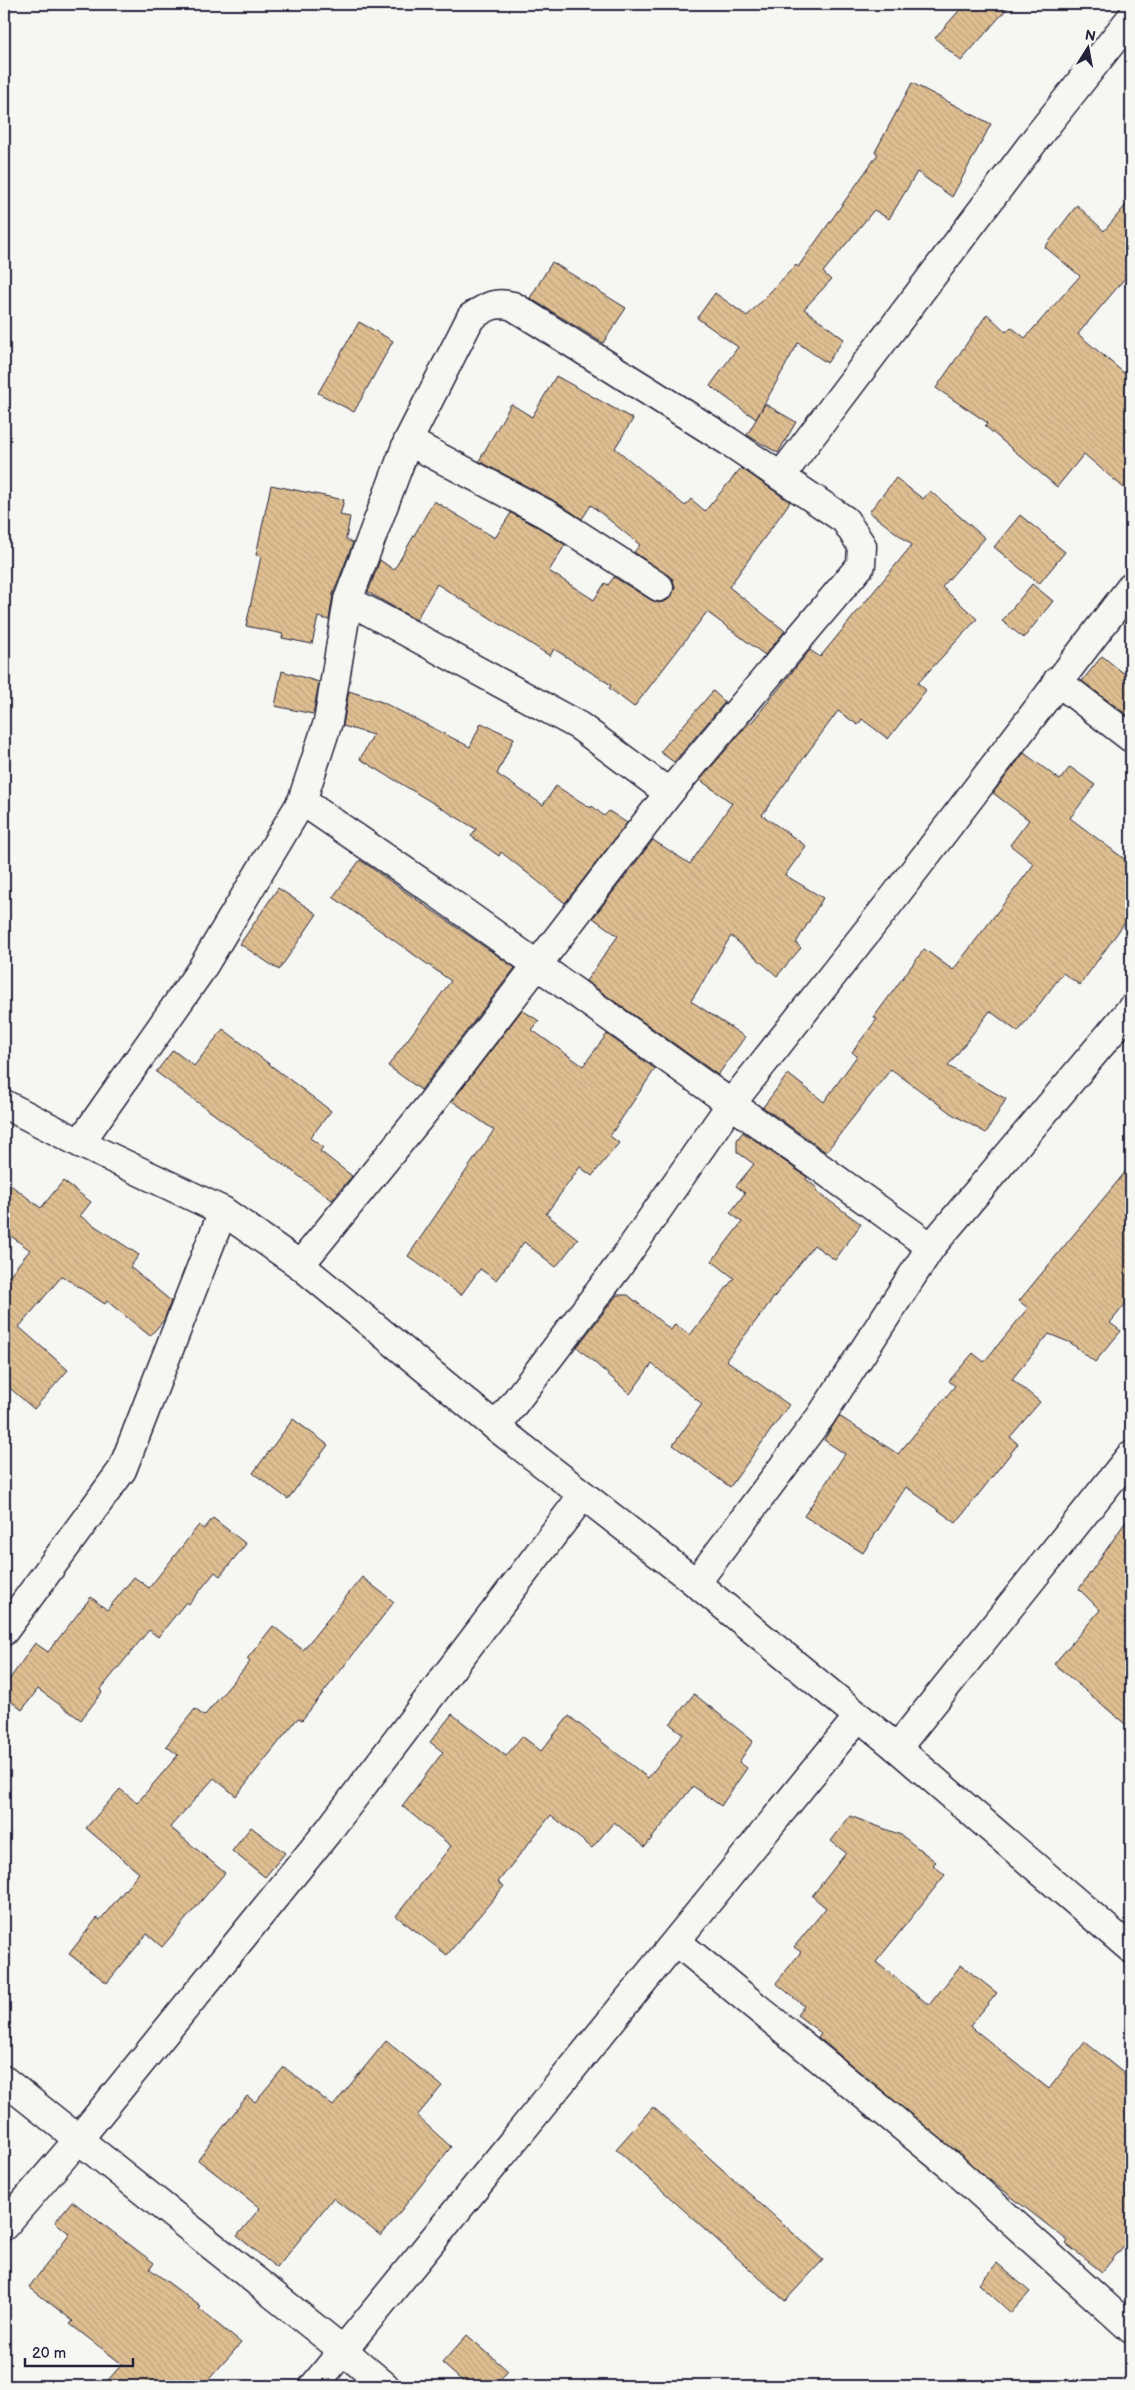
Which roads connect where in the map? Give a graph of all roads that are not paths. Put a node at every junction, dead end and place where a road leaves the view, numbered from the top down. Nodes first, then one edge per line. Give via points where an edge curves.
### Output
1 (1131, 18) edge
2 (408, 441) junction
3 (781, 476) junction
4 (659, 587) dead end
5 (1131, 587) edge
6 (348, 600) junction
7 (1057, 681) junction
8 (1131, 738) edge
9 (669, 793) junction
10 (302, 801) junction
11 (537, 965) junction
12 (1131, 1009) edge
13 (4, 1104) edge
14 (731, 1104) junction
15 (80, 1143) junction
16 (223, 1210) junction
17 (931, 1247) junction
18 (300, 1265) junction
19 (496, 1427) junction
20 (1131, 1454) edge
21 (583, 1495) junction
22 (696, 1583) junction
23 (4, 1631) edge
24 (858, 1717) junction
25 (897, 1748) junction
26 (677, 1942) junction
27 (1131, 1949) edge
28 (4, 2080) edge
29 (78, 2140) junction
30 (4, 2226) edge
31 (1131, 2329) edge
32 (344, 2351) junction
33 (314, 2386) edge
34 (385, 2386) edge

1 - 3 street
2 - 3 street via 472,317 500,302 513,306
2 - 4 street via 546,514
2 - 6 street
3 - 9 street via 845,520 862,546 861,565
5 - 7 street
6 - 9 street via 579,726
6 - 10 street via 328,722
7 - 8 street
7 - 14 street via 891,901
9 - 11 street
10 - 11 street
10 - 15 street via 201,970
11 - 14 street
11 - 18 street via 429,1106
12 - 17 street
13 - 15 street
14 - 17 street
14 - 19 street via 618,1267
15 - 16 street
16 - 18 street
16 - 23 street via 122,1470
17 - 22 street via 821,1416
18 - 19 street
19 - 21 street
20 - 25 street
21 - 22 street
21 - 29 street via 329,1830
22 - 24 street
24 - 25 street
24 - 26 street
25 - 27 street
26 - 31 street via 953,2168
26 - 32 street
28 - 29 street
29 - 30 street
29 - 32 street
32 - 33 street
32 - 34 street

